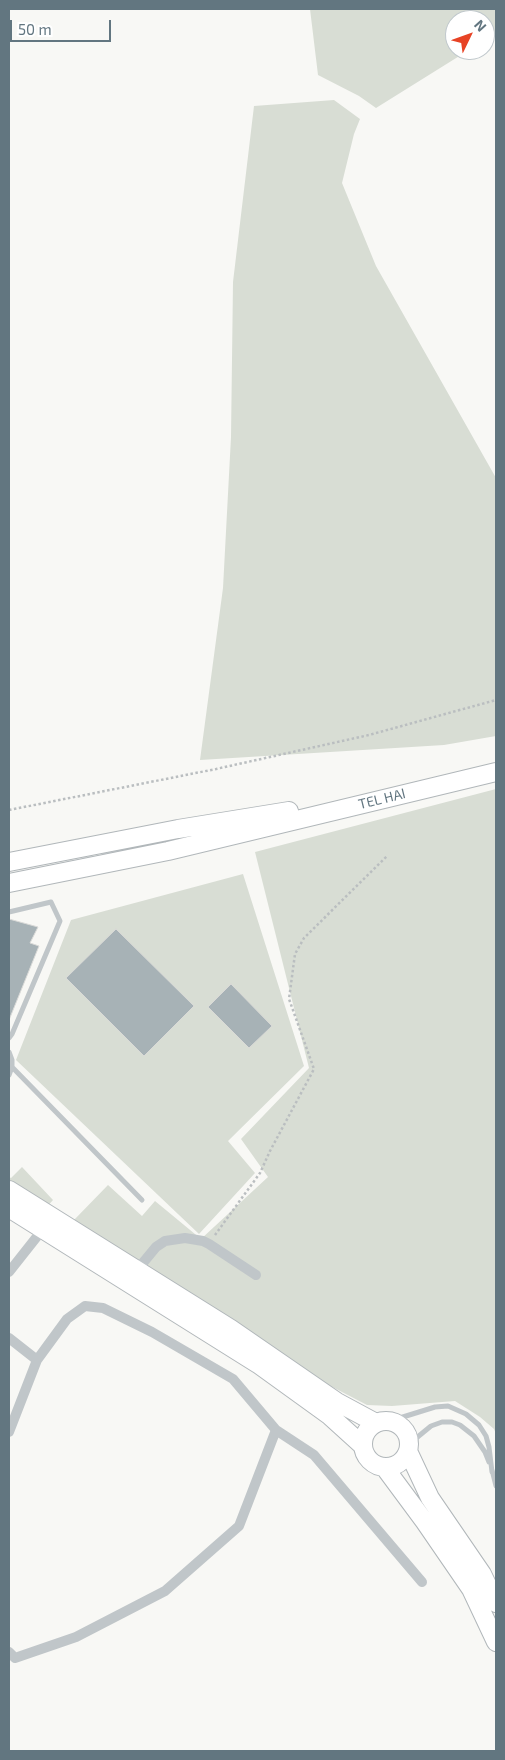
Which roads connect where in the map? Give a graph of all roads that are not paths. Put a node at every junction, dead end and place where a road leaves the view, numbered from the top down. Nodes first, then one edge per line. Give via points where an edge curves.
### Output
1 (496, 772) edge
2 (413, 792) junction
3 (9, 862) edge
4 (9, 883) edge
5 (9, 912) edge
6 (9, 1038) edge
7 (9, 1052) edge
8 (12, 1067) junction
9 (9, 1075) edge
10 (9, 1190) edge
11 (142, 1200) dead end
12 (9, 1208) edge
13 (43, 1229) junction
14 (137, 1270) junction
15 (9, 1272) edge
16 (256, 1274) dead end
17 (9, 1338) edge
18 (37, 1360) junction
19 (383, 1422) junction
20 (276, 1430) junction
21 (9, 1432) edge
22 (362, 1445) junction
23 (409, 1448) junction
24 (385, 1468) junction
25 (492, 1472) junction
26 (496, 1486) edge
27 (422, 1582) dead end
28 (496, 1602) edge
29 (496, 1642) edge
30 (9, 1652) edge

1 - 2 highway
2 - 3 highway, TEL HAI via 178,829
2 - 4 highway, TEL HAI via 168,851
5 - 6 lane via 51,902 60,920
7 - 8 lane
8 - 9 lane
8 - 11 lane
10 - 14 highway
12 - 13 highway
13 - 15 street
13 - 22 highway via 258,1364 330,1416
14 - 16 street via 156,1247 185,1238 209,1244
14 - 19 highway via 231,1329 336,1402
17 - 18 street
18 - 20 street via 67,1319 85,1306 104,1308 233,1379
18 - 21 street
19 - 22 highway via 366,1432
19 - 23 highway via 398,1424 404,1429
19 - 25 lane via 435,1407 448,1406 466,1414 486,1436
20 - 27 street via 314,1455
20 - 30 street via 239,1526 165,1591 76,1636 15,1658
22 - 24 highway via 363,1452 372,1463
23 - 24 highway via 399,1464
23 - 25 lane via 431,1426 452,1422 474,1436 485,1452
23 - 28 highway via 430,1498 482,1574
24 - 29 highway via 471,1589
25 - 26 lane

